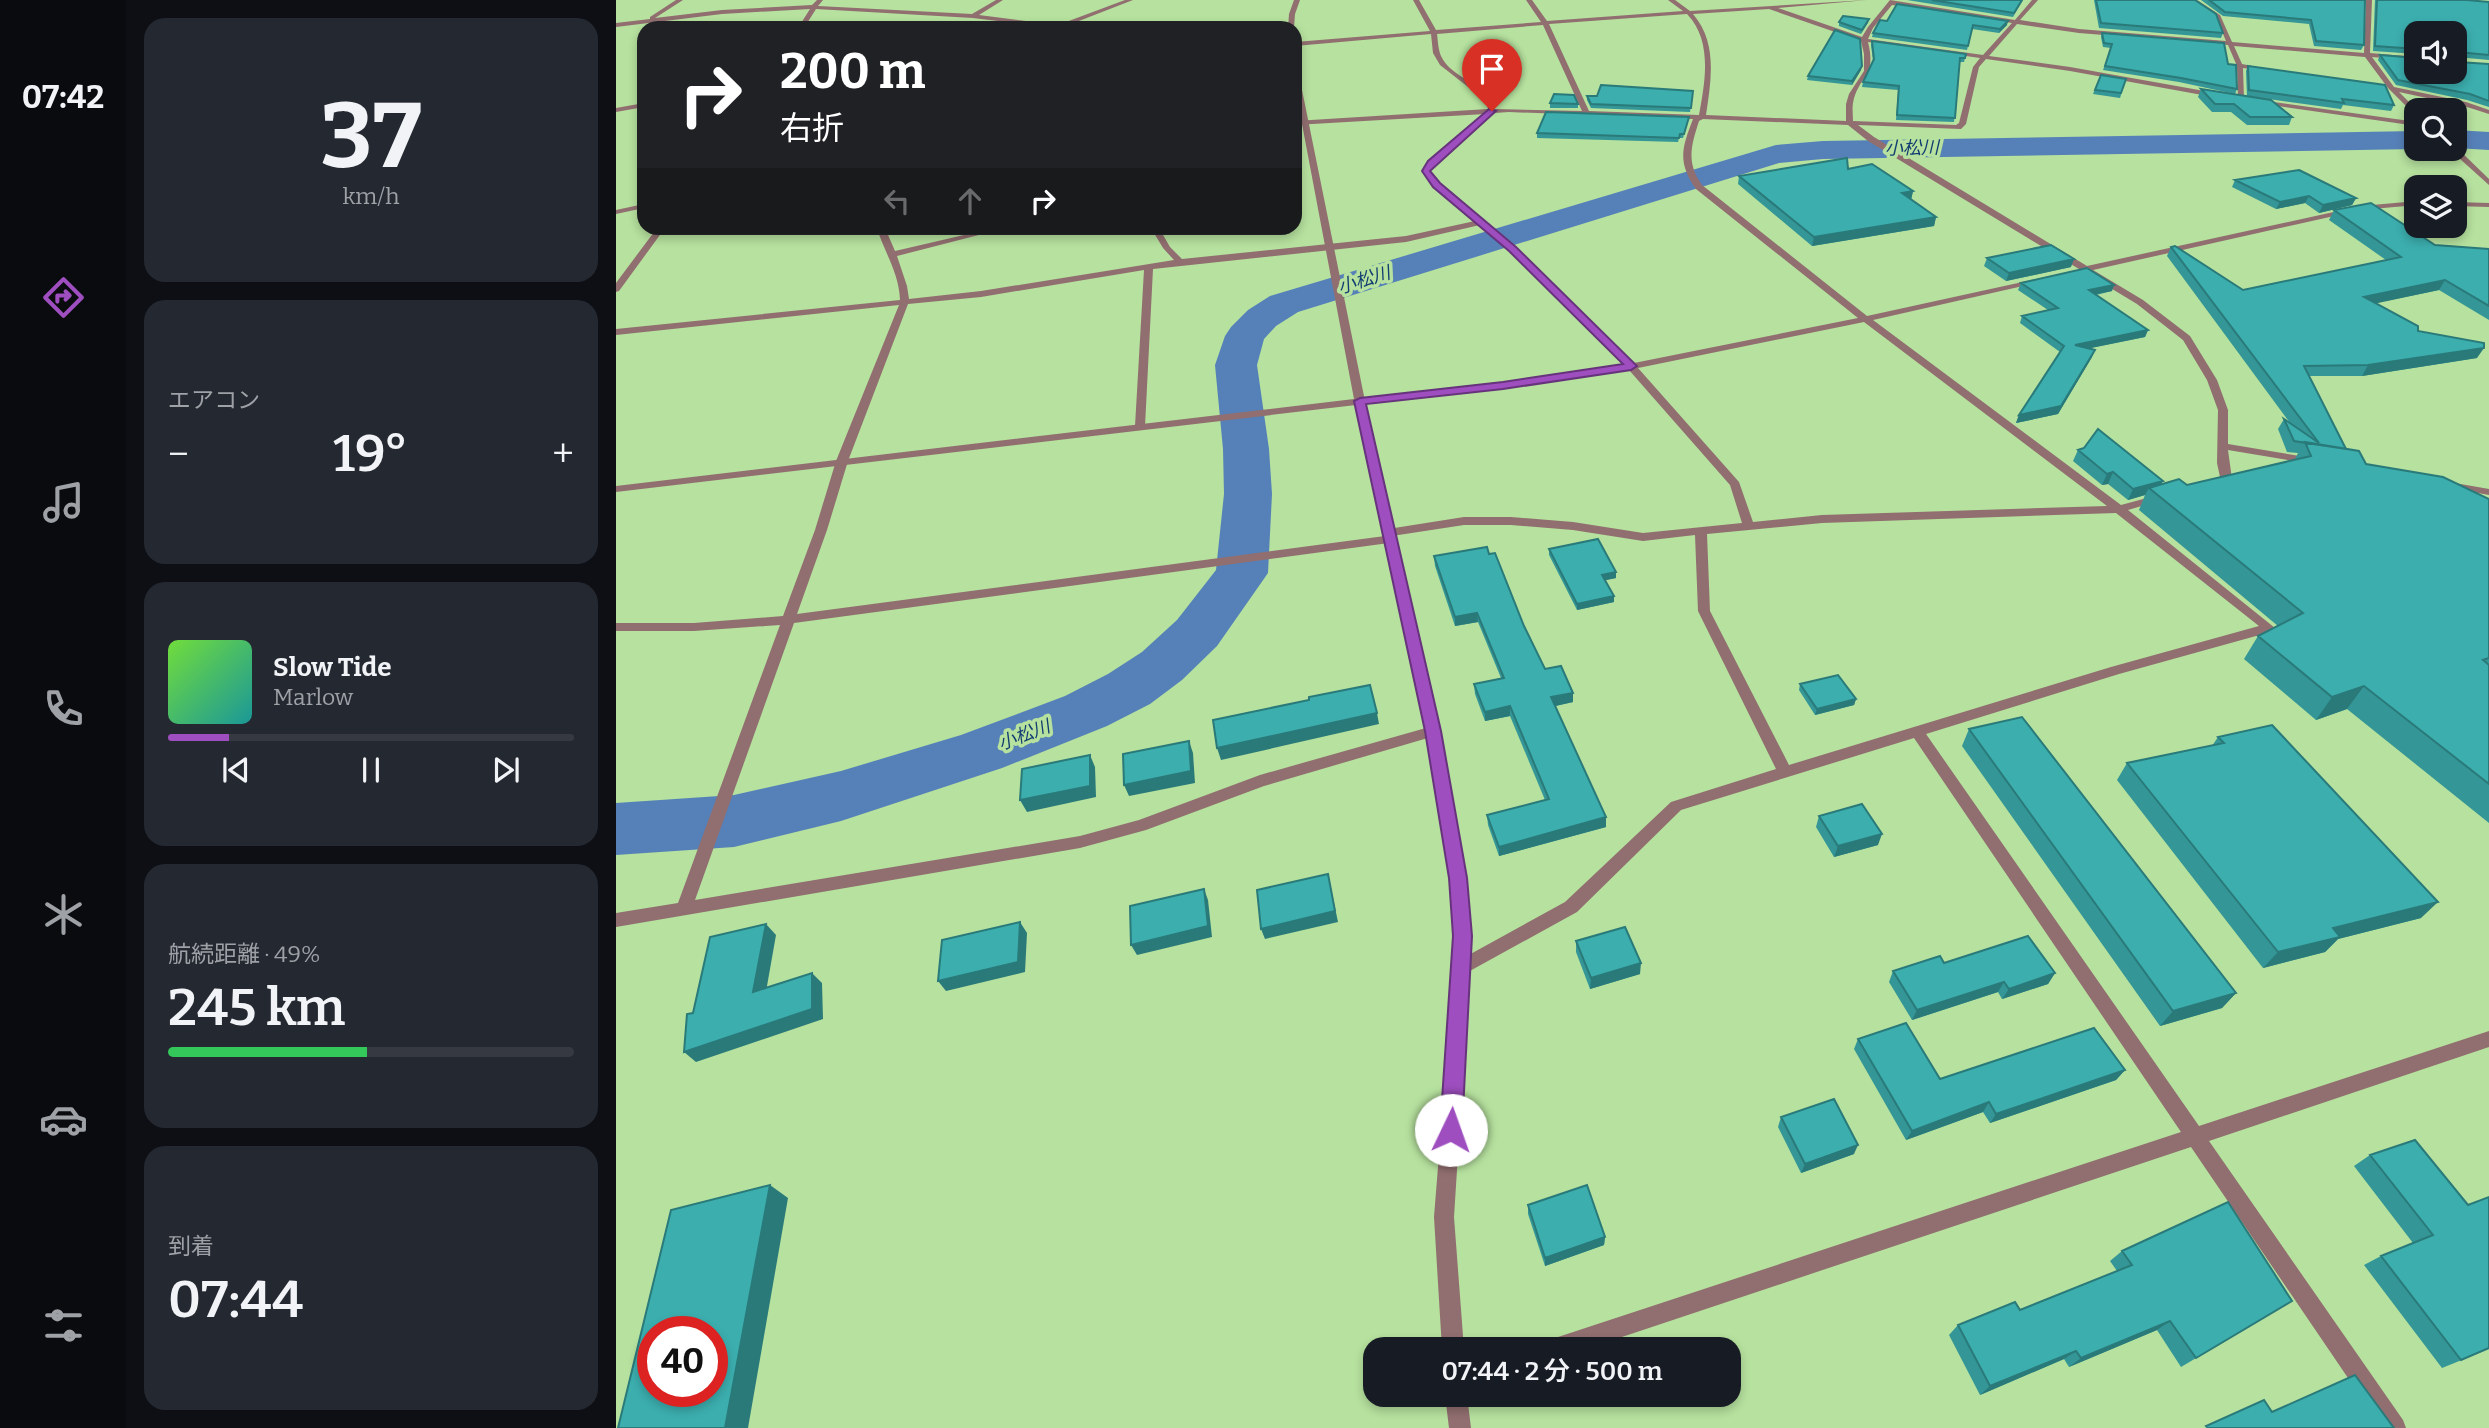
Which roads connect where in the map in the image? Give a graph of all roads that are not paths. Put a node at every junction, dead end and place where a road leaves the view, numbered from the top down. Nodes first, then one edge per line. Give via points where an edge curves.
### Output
1 (680, 0) edge
2 (820, 0) edge
3 (1000, 0) edge
4 (1130, 0) edge
5 (1297, 0) edge
6 (1416, 0) edge
7 (1529, 0) edge
8 (1671, 0) edge
9 (1864, 0) edge
10 (2035, 0) edge
11 (2193, 0) edge
12 (2369, 0) edge
13 (1841, 1) edge
14 (1892, 1) edge
15 (875, 4) dead end
16 (814, 7) junction
17 (1770, 7) junction
18 (867, 8) junction
19 (1688, 12) junction
20 (973, 16) junction
21 (648, 20) junction
22 (637, 21) edge
23 (640, 21) edge
24 (805, 21) edge
25 (1014, 21) edge
26 (1079, 21) edge
27 (1292, 21) edge
28 (2014, 22) junction
29 (1545, 23) junction
30 (616, 24) edge
31 (1434, 33) junction
32 (1864, 40) junction
33 (1302, 43) edge
34 (2229, 44) junction
35 (2367, 55) junction
36 (1984, 56) junction
37 (2404, 58) edge
38 (2240, 66) junction
39 (2267, 70) edge
40 (2378, 85) edge
41 (2391, 88) junction
42 (2241, 100) junction
43 (2404, 101) edge
44 (637, 106) edge
45 (616, 110) edge
46 (1492, 111) junction
47 (1586, 112) junction
48 (2489, 112) edge
49 (1702, 117) junction
50 (1302, 122) edge
51 (1849, 122) junction
52 (2404, 122) edge
53 (1302, 130) edge
54 (2466, 161) edge
55 (2489, 183) edge
56 (2467, 204) edge
57 (2404, 205) edge
58 (2489, 205) edge
59 (637, 207) edge
60 (617, 210) edge
61 (1479, 223) junction
62 (657, 235) edge
63 (883, 235) edge
64 (973, 235) edge
65 (1159, 235) edge
66 (1330, 248) junction
67 (890, 255) junction
68 (1180, 262) junction
69 (1149, 267) junction
70 (2087, 269) junction
71 (2074, 272) edge
72 (2049, 277) edge
73 (616, 289) edge
74 (904, 304) junction
75 (1868, 319) junction
76 (616, 332) edge
77 (1631, 366) junction
78 (1360, 401) junction
79 (1140, 426) junction
80 (2223, 446) junction
81 (842, 461) junction
82 (2330, 464) edge
83 (2436, 483) edge
84 (2199, 486) edge
85 (616, 489) edge
86 (2489, 492) edge
87 (2172, 494) edge
88 (2119, 509) junction
89 (1748, 526) junction
90 (1701, 533) junction
91 (1388, 536) junction
92 (787, 620) junction
93 (616, 626) edge
94 (1916, 730) junction
95 (1433, 731) junction
96 (1785, 772) junction
97 (684, 908) junction
98 (616, 920) edge
99 (1462, 967) junction
100 (2489, 1039) edge
101 (2194, 1136) junction
102 (1452, 1337) edge
103 (1591, 1337) edge
104 (1457, 1407) edge
105 (1460, 1428) edge
106 (2395, 1428) edge

1 - 21 street
2 - 16 street
3 - 20 street
4 - 26 street
5 - 27 street
6 - 31 street
7 - 29 street
8 - 19 street
9 - 13 street
10 - 28 street
11 - 34 street via 2218,16
12 - 35 street
13 - 17 street
14 - 28 street
14 - 32 street
15 - 18 street
16 - 18 street
16 - 21 street
16 - 24 street
17 - 19 street
17 - 32 street
18 - 20 street
19 - 29 street
19 - 49 street via 1706,42
20 - 25 street
21 - 23 street
22 - 30 street
28 - 34 street
28 - 36 street
29 - 31 street
29 - 47 street
31 - 33 street
31 - 46 street via 1442,64 1489,100
32 - 36 street
32 - 51 street via 1869,67 1849,105
34 - 35 street
34 - 38 street
35 - 37 street
35 - 41 street
36 - 42 street
36 - 51 street via 1976,67 1958,127
38 - 39 street
38 - 42 street
40 - 41 street
41 - 43 street
41 - 48 street
42 - 52 street
44 - 45 street
46 - 47 street
46 - 50 street
46 - 61 street via 1426,171
47 - 49 street
49 - 51 street
49 - 75 street via 1696,120 1685,157 1686,171 1699,187
51 - 70 street
53 - 66 street
54 - 55 street
56 - 58 street
57 - 70 street via 2361,208
59 - 60 street
61 - 66 street via 1406,239
61 - 77 street via 1508,245
62 - 73 street
63 - 67 street
64 - 67 street
65 - 68 street
66 - 68 street
66 - 78 street
67 - 74 street via 902,280
68 - 69 street
69 - 74 street
69 - 79 street
70 - 71 street
70 - 80 street via 2187,338 2212,380 2223,410
72 - 75 street
74 - 76 street
74 - 81 street
75 - 77 street
75 - 88 street
77 - 78 street
77 - 89 street via 1735,484
78 - 79 street
78 - 91 street
79 - 81 street
80 - 82 street
80 - 84 street via 2226,479
81 - 85 street
81 - 92 street
83 - 86 street
87 - 88 street
88 - 89 street via 1947,513
88 - 94 street via 2269,628
89 - 90 street
90 - 91 street via 1643,537 1573,526 1464,521
90 - 96 street via 1704,611
91 - 92 street
91 - 95 street
92 - 93 street via 694,627
92 - 97 street
94 - 96 street
94 - 101 street
95 - 97 street via 1260,781 1141,826 1080,842
95 - 99 street via 1458,878
96 - 99 street via 1676,806 1571,908
97 - 98 street
99 - 102 street via 1444,1217
100 - 101 street
101 - 103 street
101 - 106 street
104 - 105 street

